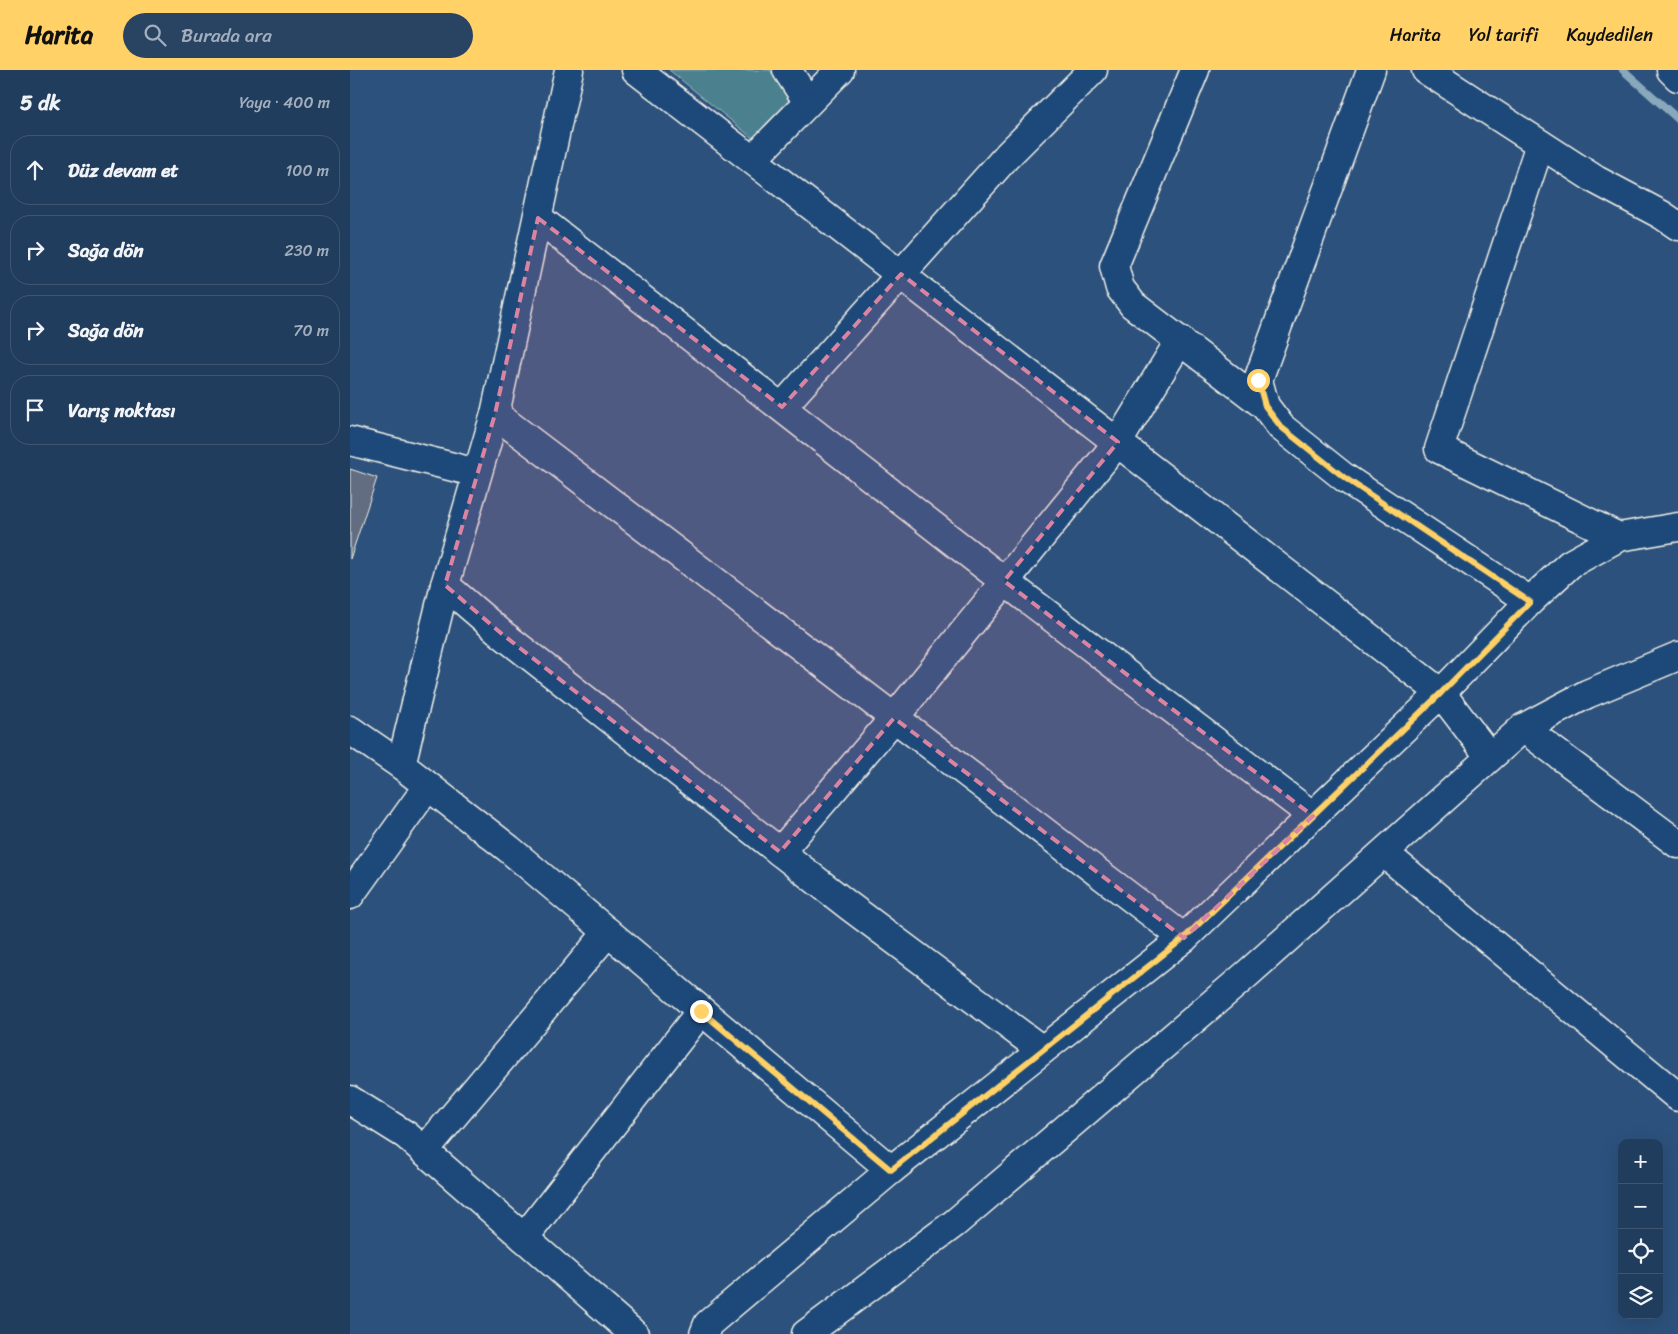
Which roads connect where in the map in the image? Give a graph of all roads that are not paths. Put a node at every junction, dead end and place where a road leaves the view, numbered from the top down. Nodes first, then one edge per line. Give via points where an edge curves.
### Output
1 (570, 70) edge
2 (636, 70) edge
3 (787, 70) edge
4 (840, 70) edge
5 (1093, 70) edge
6 (1195, 70) edge
7 (1371, 70) edge
8 (1426, 70) edge
9 (1671, 70) edge
10 (1678, 77) edge
11 (808, 102) junction
12 (1540, 144) junction
13 (753, 159) junction
14 (538, 218) junction
15 (1678, 226) edge
16 (901, 274) junction
17 (1180, 340) junction
18 (1265, 406) junction
19 (782, 407) junction
20 (495, 414) junction
21 (350, 441) edge
22 (1118, 442) junction
23 (477, 473) junction
24 (1678, 528) edge
25 (1619, 537) junction
26 (1004, 581) junction
27 (445, 585) junction
28 (1530, 602) junction
29 (1678, 656) edge
30 (1441, 693) junction
31 (894, 718) junction
32 (1523, 728) junction
33 (350, 730) edge
34 (1489, 756) junction
35 (401, 765) junction
36 (428, 786) junction
37 (1313, 816) junction
38 (1678, 844) edge
39 (780, 852) junction
40 (1384, 853) junction
41 (350, 895) edge
42 (608, 932) junction
43 (1184, 938) junction
44 (701, 1011) junction
45 (1042, 1050) junction
46 (1678, 1097) edge
47 (350, 1100) edge
48 (424, 1151) junction
49 (891, 1170) junction
50 (524, 1238) junction
51 (634, 1334) edge
52 (704, 1334) edge
53 (806, 1334) edge

1 - 14 street
2 - 13 street
3 - 11 street
4 - 11 street
5 - 16 street via 1007,156
6 - 17 street via 1114,266 1120,288 1133,305
7 - 18 street via 1258,380
8 - 12 street
9 - 10 street
11 - 13 street
12 - 15 street
12 - 25 street via 1439,449
13 - 16 street
14 - 19 street
14 - 20 street
16 - 19 street
16 - 22 street
17 - 18 street
17 - 22 street
18 - 28 street via 1281,427 1345,478
19 - 26 street
20 - 23 street
20 - 31 street
21 - 23 street
22 - 26 street
22 - 30 street
23 - 27 street
24 - 25 street
25 - 28 street via 1570,564
26 - 31 street
26 - 37 street
27 - 35 street
27 - 39 street via 502,634
28 - 30 street
29 - 32 street via 1588,694
30 - 34 street
30 - 37 street
31 - 39 street
31 - 43 street
32 - 34 street
32 - 38 street
33 - 35 street
34 - 40 street
35 - 36 street
36 - 41 street
36 - 42 street via 509,848
37 - 43 street
39 - 45 street
40 - 46 street
40 - 53 street via 955,1223
42 - 44 street
42 - 48 street
43 - 45 street
44 - 49 street
44 - 50 street
45 - 49 street
47 - 48 street via 406,1135
48 - 50 street
49 - 52 street via 708,1324
50 - 51 street

